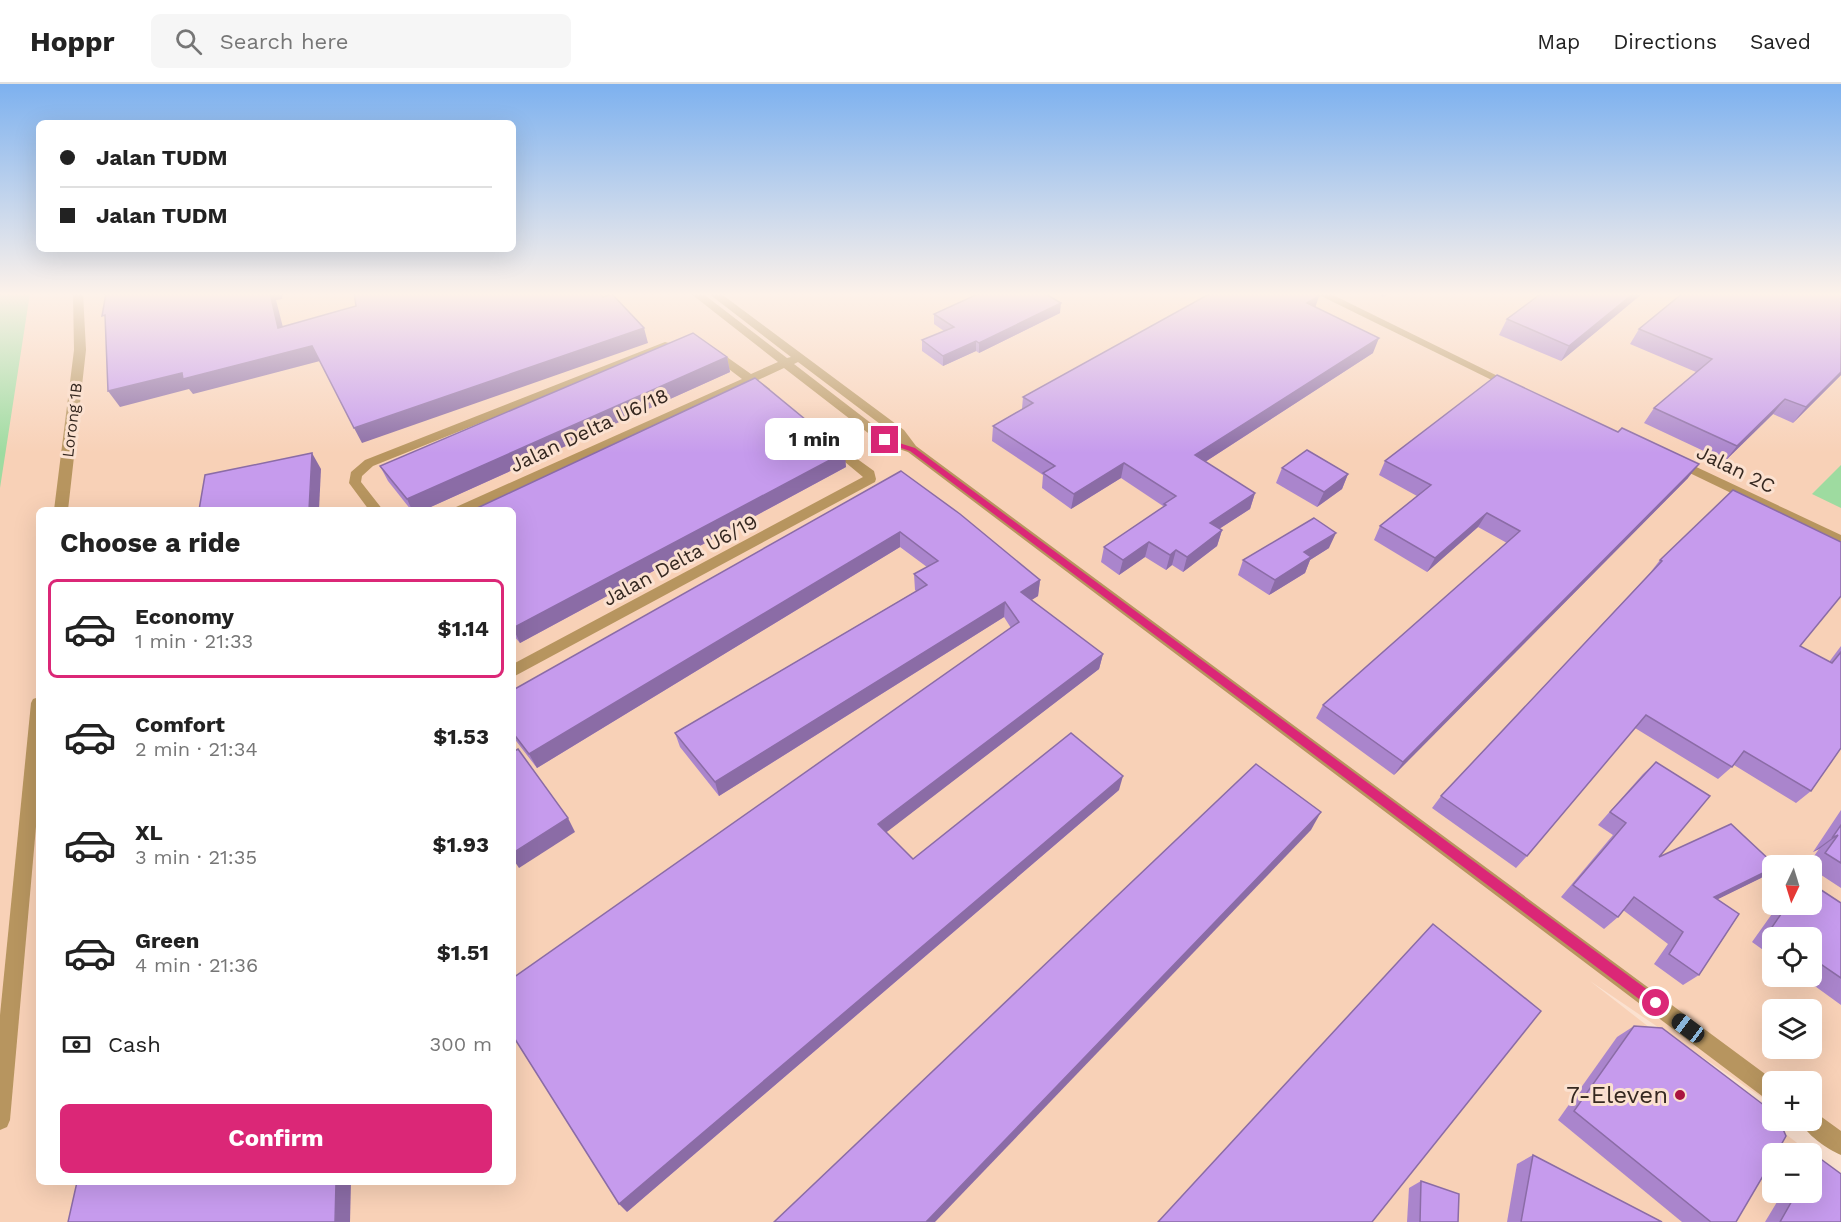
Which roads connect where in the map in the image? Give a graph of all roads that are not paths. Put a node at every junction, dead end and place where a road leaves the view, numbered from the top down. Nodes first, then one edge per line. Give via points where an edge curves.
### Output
1 (80, 346) edge
2 (665, 346) edge
3 (763, 346) edge
4 (784, 346) edge
5 (1431, 346) edge
6 (707, 347) edge
7 (799, 357) junction
8 (784, 363) junction
9 (749, 378) junction
10 (1526, 392) edge
11 (776, 399) edge
12 (820, 435) edge
13 (912, 450) junction
14 (1662, 455) edge
15 (61, 507) edge
16 (374, 507) edge
17 (468, 507) edge
18 (1841, 542) edge
19 (516, 669) edge
20 (36, 735) edge
21 (1762, 1084) edge
22 (0, 1120) edge
23 (1822, 1129) edge
24 (1841, 1144) edge

1 - 15 street, Lorong 1B
2 - 16 street via 369,464 356,475 355,483
3 - 8 street
4 - 7 street
5 - 10 street
6 - 9 street
7 - 8 street, Jalan Delta U6/18
7 - 13 street via 900,433
8 - 9 street, Jalan Delta U6/18
8 - 13 street via 885,440
9 - 11 street
9 - 17 street, Jalan Delta U6/18
12 - 19 street, Jalan Delta U6/19 via 869,474 870,479
13 - 21 street
14 - 18 street, Jalan 2C
20 - 22 street
23 - 24 street

